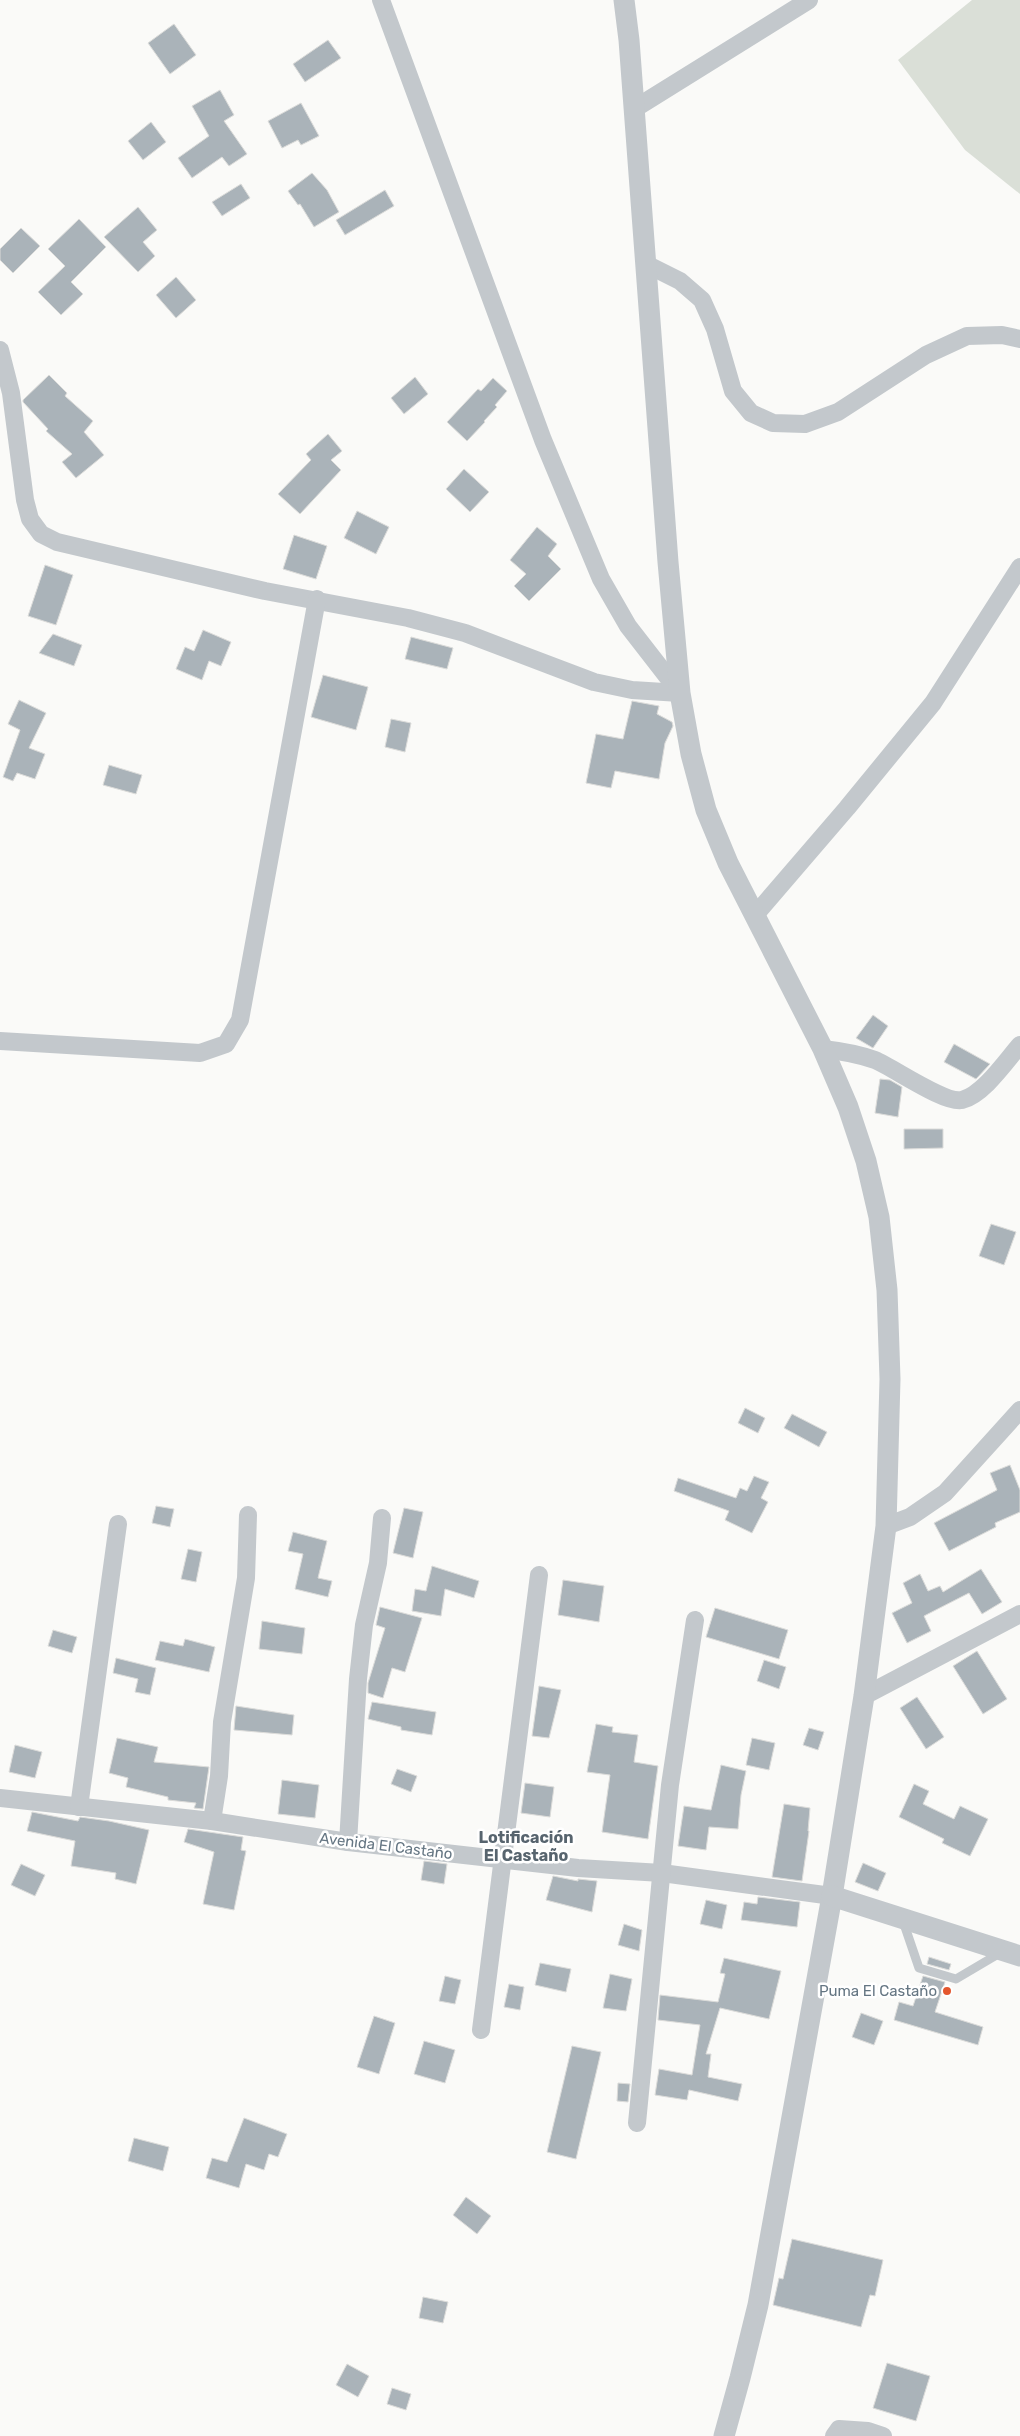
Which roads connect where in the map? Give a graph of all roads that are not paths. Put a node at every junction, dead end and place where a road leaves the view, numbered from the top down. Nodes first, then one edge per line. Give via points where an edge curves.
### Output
1 (381, 0) edge
2 (624, 0) edge
3 (810, 0) edge
4 (634, 109) junction
5 (646, 264) junction
6 (1020, 339) edge
7 (0, 350) edge
8 (1020, 567) edge
9 (318, 599) junction
10 (680, 692) junction
11 (755, 915) junction
12 (0, 1041) edge
13 (1020, 1044) edge
14 (823, 1049) junction
15 (1020, 1410) edge
16 (248, 1515) dead end
17 (382, 1518) dead end
18 (118, 1524) dead end
19 (886, 1526) junction
20 (539, 1575) dead end
21 (1020, 1614) edge
22 (694, 1620) dead end
23 (864, 1696) junction
24 (0, 1798) edge
25 (79, 1807) junction
26 (212, 1821) junction
27 (348, 1842) junction
28 (503, 1860) junction
29 (662, 1872) junction
30 (832, 1896) junction
31 (902, 1918) junction
32 (1012, 1953) edge
33 (481, 2030) dead end
34 (637, 2123) dead end
35 (724, 2436) edge
36 (834, 2436) edge
37 (883, 2436) edge

1 - 10 street via 543,440 601,579 628,626
2 - 4 street
3 - 4 street
4 - 5 street
5 - 6 street via 680,282 702,300 715,329 733,391 751,413 773,423 806,424 838,412 926,355 967,336 1002,335
5 - 10 street
7 - 9 street via 11,393 25,500 30,519 41,534 57,542 212,579
8 - 11 street via 933,703
9 - 10 street via 465,633 594,682 632,690
9 - 12 street via 240,1020 226,1044 200,1053
10 - 11 street via 691,754 706,810
11 - 14 street
13 - 14 street via 978,1092 961,1100 943,1096 876,1061
14 - 19 street via 848,1107 866,1161 879,1217 887,1290 890,1379
15 - 19 street via 945,1493 910,1517
16 - 26 street via 246,1578 222,1722
17 - 27 street via 378,1563 364,1625 358,1679
18 - 25 street
19 - 23 street
20 - 28 street
21 - 23 street
22 - 29 street via 670,1785
23 - 30 street
24 - 25 street, Avenida El Castaño
25 - 26 street, Avenida El Castaño
26 - 27 street, Avenida El Castaño
27 - 28 street, Avenida El Castaño
28 - 29 street, Avenida El Castaño
28 - 33 street
29 - 30 street, Avenida El Castaño
29 - 34 street
30 - 31 street
30 - 35 street via 758,2305
31 - 32 street
31 - 32 lane via 919,1968 956,1979
36 - 37 street via 840,2429 868,2431

